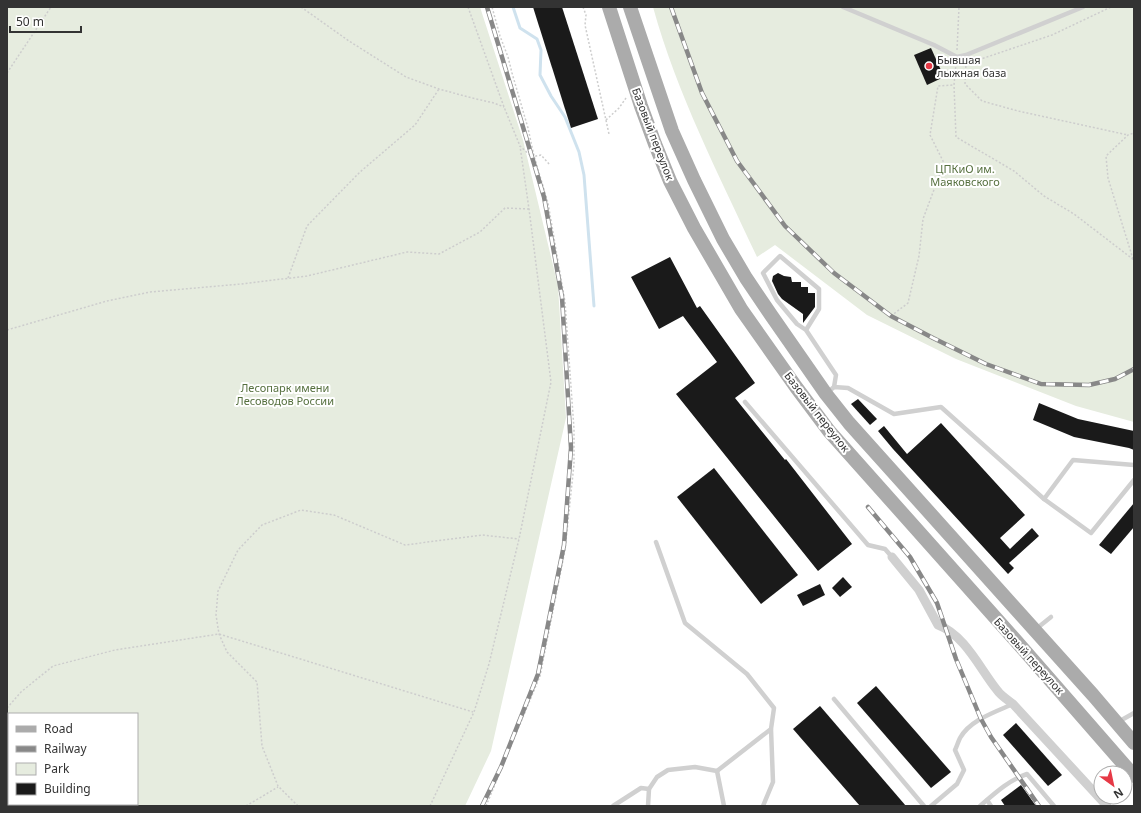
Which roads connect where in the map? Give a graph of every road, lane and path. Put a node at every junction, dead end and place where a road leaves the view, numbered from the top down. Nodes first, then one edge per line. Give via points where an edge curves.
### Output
1 (51, 7) edge
2 (301, 7) edge
3 (468, 7) edge
4 (492, 7) edge
5 (583, 7) edge
6 (609, 7) edge
7 (630, 7) edge
8 (843, 7) edge
9 (958, 7) edge
10 (1083, 7) edge
11 (1111, 7) edge
12 (966, 55) junction
13 (957, 57) junction
14 (7, 73) edge
15 (954, 85) junction
16 (439, 89) junction
17 (627, 96) dead end
18 (504, 107) junction
19 (606, 120) junction
20 (1134, 133) edge
21 (609, 134) dead end
22 (1128, 135) junction
23 (520, 146) junction
24 (534, 156) junction
25 (550, 165) dead end
26 (529, 209) junction
27 (1133, 259) edge
28 (288, 278) junction
29 (891, 316) dead end
30 (7, 330) edge
31 (806, 330) junction
32 (830, 390) junction
33 (745, 402) dead end
34 (1134, 464) edge
35 (1134, 480) edge
36 (1044, 499) junction
37 (519, 539) junction
38 (656, 542) dead end
39 (892, 557) joint
40 (1051, 617) dead end
41 (1034, 630) junction
42 (219, 634) junction
43 (834, 699) dead end
44 (1013, 704) junction
45 (7, 708) edge
46 (474, 712) junction
47 (1134, 713) edge
48 (1116, 723) junction
49 (771, 729) junction
50 (1134, 743) edge
51 (1130, 765) edge
52 (717, 771) junction
53 (278, 786) junction
54 (649, 789) junction
55 (986, 800) junction
56 (246, 806) edge
57 (298, 806) edge
58 (430, 806) edge
59 (486, 806) edge
60 (613, 806) edge
61 (648, 806) edge
62 (724, 806) edge
63 (763, 806) edge
64 (924, 806) edge
65 (931, 806) edge
66 (980, 806) edge
67 (991, 806) edge
68 (1054, 806) edge
69 (1107, 806) edge

1 - 14 path
2 - 16 path via 406,77
3 - 18 path
4 - 24 path
5 - 19 path
6 - 51 main road, Базовый переулок via 641,106 670,181 741,309 829,431
7 - 32 main road, Базовый переулок via 672,131 723,239 771,315
8 - 13 lane via 934,44
9 - 13 path
10 - 12 lane
11 - 12 path via 1052,35 981,59
12 - 13 lane
12 - 22 path via 965,84 982,101
13 - 15 path
15 - 27 path via 956,137 1014,171 1044,196 1074,214
15 - 29 path via 938,86 930,135 944,163 923,219 919,256 908,303
16 - 18 path
16 - 28 path via 415,125 360,172 307,226
17 - 19 path
18 - 23 path
19 - 21 path
20 - 22 path
22 - 27 path via 1106,156 1108,178
23 - 24 path
23 - 26 path
24 - 25 path via 541,155
24 - 59 path via 548,203 565,302 574,464 565,550 540,676
26 - 28 path via 505,208 480,232 439,254 407,252 307,276
26 - 37 path via 551,382
28 - 30 path via 150,292 107,301
31 - 31 lane via 797,324 777,300 763,273 780,256 819,289 819,309
31 - 32 lane via 836,375
32 - 36 lane via 848,388 894,414 941,407
32 - 41 main road, Базовый переулок via 849,423
33 - 39 lane via 868,545 885,549
34 - 36 lane via 1072,460
35 - 36 lane via 1091,533
37 - 42 path via 482,535 405,544 334,515 301,510 262,525 238,550 218,591 216,615
37 - 46 path via 489,664
38 - 49 lane via 685,623 747,674 774,708
39 - 44 street via 919,590 938,625 946,628 967,647 998,692
40 - 41 lane
41 - 48 main road, Базовый переулок
42 - 45 path via 115,650 53,666 21,692
42 - 46 path
42 - 53 path via 227,652 257,682 262,746
43 - 64 lane
44 - 65 lane via 981,719 960,737 955,750 964,770 957,784
44 - 69 street
46 - 58 path
47 - 48 lane
48 - 50 main road, Базовый переулок
49 - 52 lane
49 - 63 lane via 773,782
52 - 54 lane via 695,767 668,770 657,777
52 - 62 lane
53 - 56 path
53 - 57 path
54 - 60 lane via 641,788
54 - 61 lane
55 - 66 lane
55 - 67 lane
55 - 68 lane via 1004,785 1027,774

